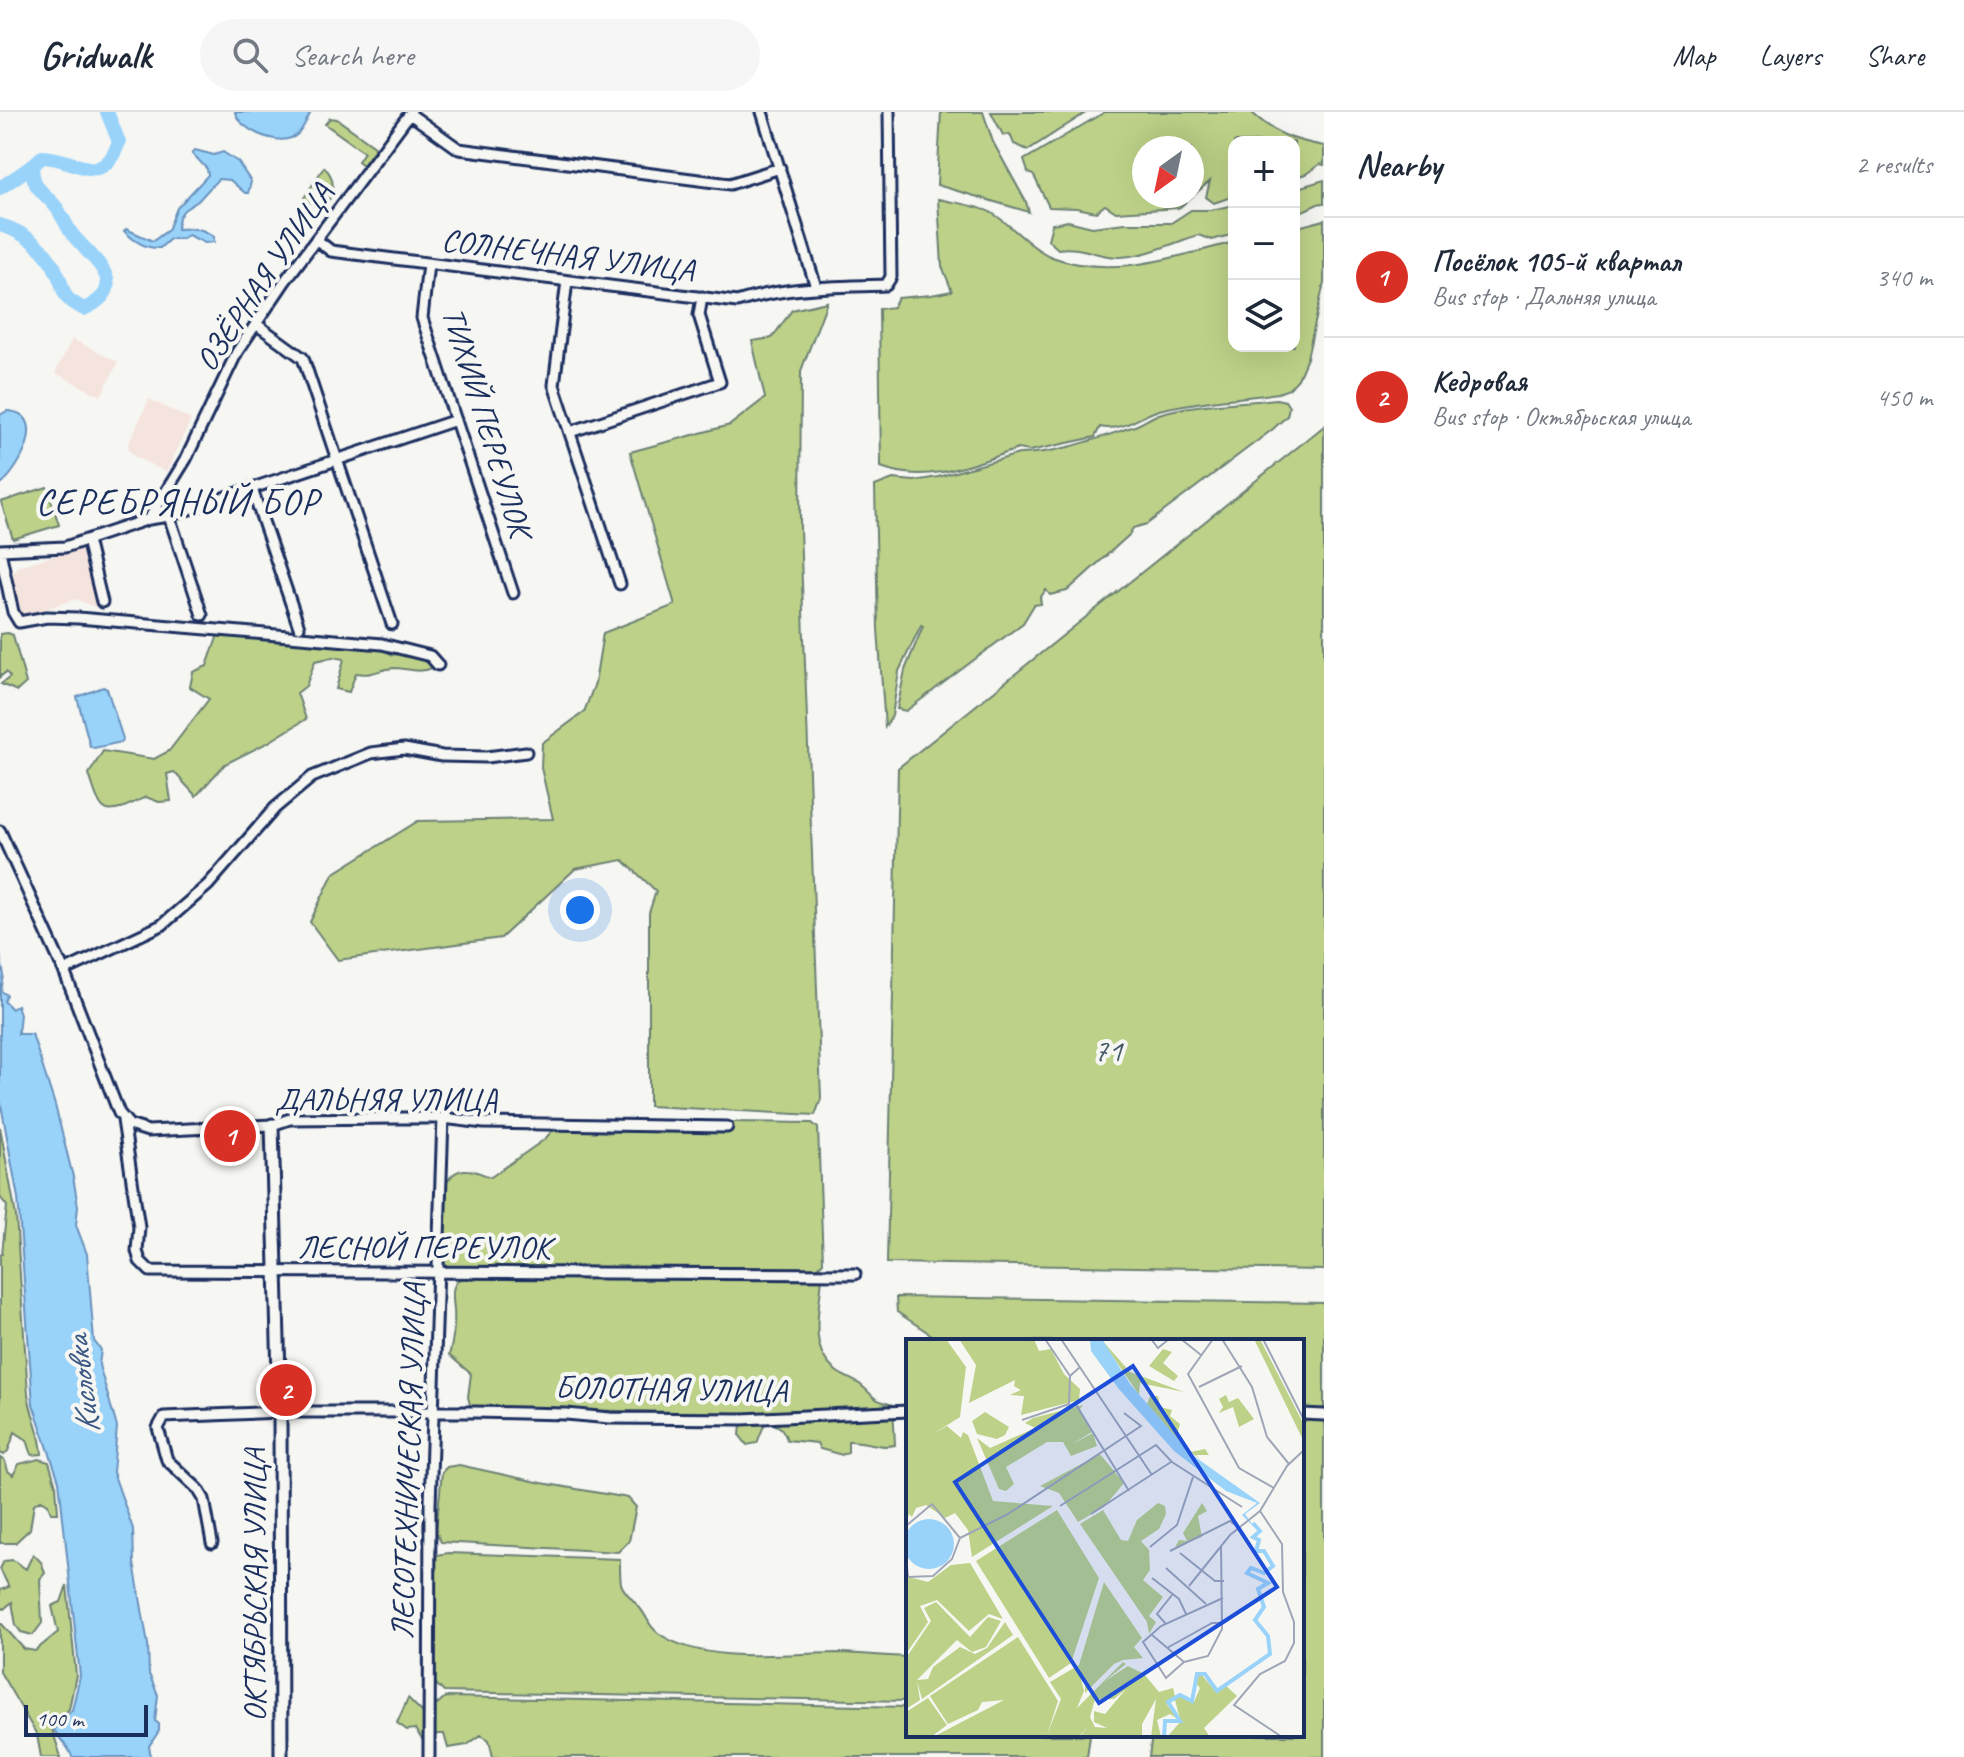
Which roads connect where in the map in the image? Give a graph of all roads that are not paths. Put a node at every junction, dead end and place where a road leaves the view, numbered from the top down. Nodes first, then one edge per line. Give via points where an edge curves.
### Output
1 (762, 112) edge
2 (889, 112) edge
3 (410, 113) edge
4 (780, 168) junction
5 (317, 240) junction
6 (428, 264) junction
7 (567, 281) junction
8 (816, 287) junction
9 (702, 297) junction
10 (256, 324) junction
11 (456, 420) junction
12 (570, 432) junction
13 (336, 460) junction
14 (252, 489) junction
15 (169, 516) junction
16 (149, 519) junction
17 (87, 540) junction
18 (0, 551) edge
19 (620, 584) dead end
20 (513, 593) dead end
21 (102, 602) dead end
22 (202, 615) dead end
23 (392, 624) dead end
24 (299, 627) dead end
25 (438, 665) dead end
26 (526, 752) dead end
27 (0, 831) edge
28 (64, 971) junction
29 (443, 1118) junction
30 (123, 1120) junction
31 (272, 1125) junction
32 (727, 1127) dead end
33 (275, 1273) junction
34 (439, 1274) junction
35 (855, 1274) dead end
36 (906, 1411) edge
37 (280, 1412) junction
38 (433, 1412) junction
39 (1304, 1414) edge
40 (1324, 1415) edge
41 (212, 1543) dead end
42 (281, 1757) edge
43 (429, 1757) edge

1 - 4 street
2 - 8 street, СОЛНЕЧНАЯ УЛИЦА via 890,282
3 - 4 street via 459,149 730,184
3 - 5 street, ОЗЁРНАЯ УЛИЦА
4 - 8 street
5 - 6 street, СОЛНЕЧНАЯ УЛИЦА via 331,251
5 - 10 street, ОЗЁРНАЯ УЛИЦА
6 - 7 street, СОЛНЕЧНАЯ УЛИЦА
6 - 11 street, ТИХИЙ ПЕРЕУЛОК via 422,318
7 - 9 street, СОЛНЕЧНАЯ УЛИЦА
7 - 12 street via 554,385
8 - 9 street, СОЛНЕЧНАЯ УЛИЦА via 767,292 737,302
9 - 12 street via 699,315 720,382
10 - 13 street via 303,358
10 - 16 street, ОЗЁРНАЯ УЛИЦА
11 - 13 street
11 - 20 street, ТИХИЙ ПЕРЕУЛОК
12 - 19 street
13 - 14 street
13 - 23 street
14 - 15 street
14 - 24 street
15 - 16 street
15 - 22 street
16 - 17 street
17 - 18 street via 51,549
17 - 21 street
18 - 25 street via 14,616 23,622 78,618 382,644 430,656
26 - 28 street via 487,757 393,750 371,753 312,777 162,925
27 - 28 street
28 - 30 street
29 - 31 street, ДАЛЬНЯЯ УЛИЦА via 290,1119
29 - 32 street, ДАЛЬНЯЯ УЛИЦА
29 - 34 street, ЛЕСОТЕХНИЧЕСКАЯ УЛИЦА
30 - 31 street, ДАЛЬНЯЯ УЛИЦА via 148,1131
30 - 33 street, ЛЕСНОЙ ПЕРЕУЛОК via 139,1227 137,1251 145,1268
31 - 33 street, ОКТЯБРЬСКАЯ УЛИЦА
33 - 34 street, ЛЕСНОЙ ПЕРЕУЛОК
33 - 37 street, ОКТЯБРЬСКАЯ УЛИЦА
34 - 35 street, ЛЕСНОЙ ПЕРЕУЛОК
34 - 38 street, ЛЕСОТЕХНИЧЕСКАЯ УЛИЦА
36 - 38 street, БОЛОТНАЯ УЛИЦА via 743,1419
37 - 38 street, БОЛОТНАЯ УЛИЦА
37 - 41 street, БОЛОТНАЯ УЛИЦА via 164,1417 160,1422 167,1460 204,1499
37 - 42 street, ОКТЯБРЬСКАЯ УЛИЦА
38 - 43 street, ЛЕСОТЕХНИЧЕСКАЯ УЛИЦА
39 - 40 street

